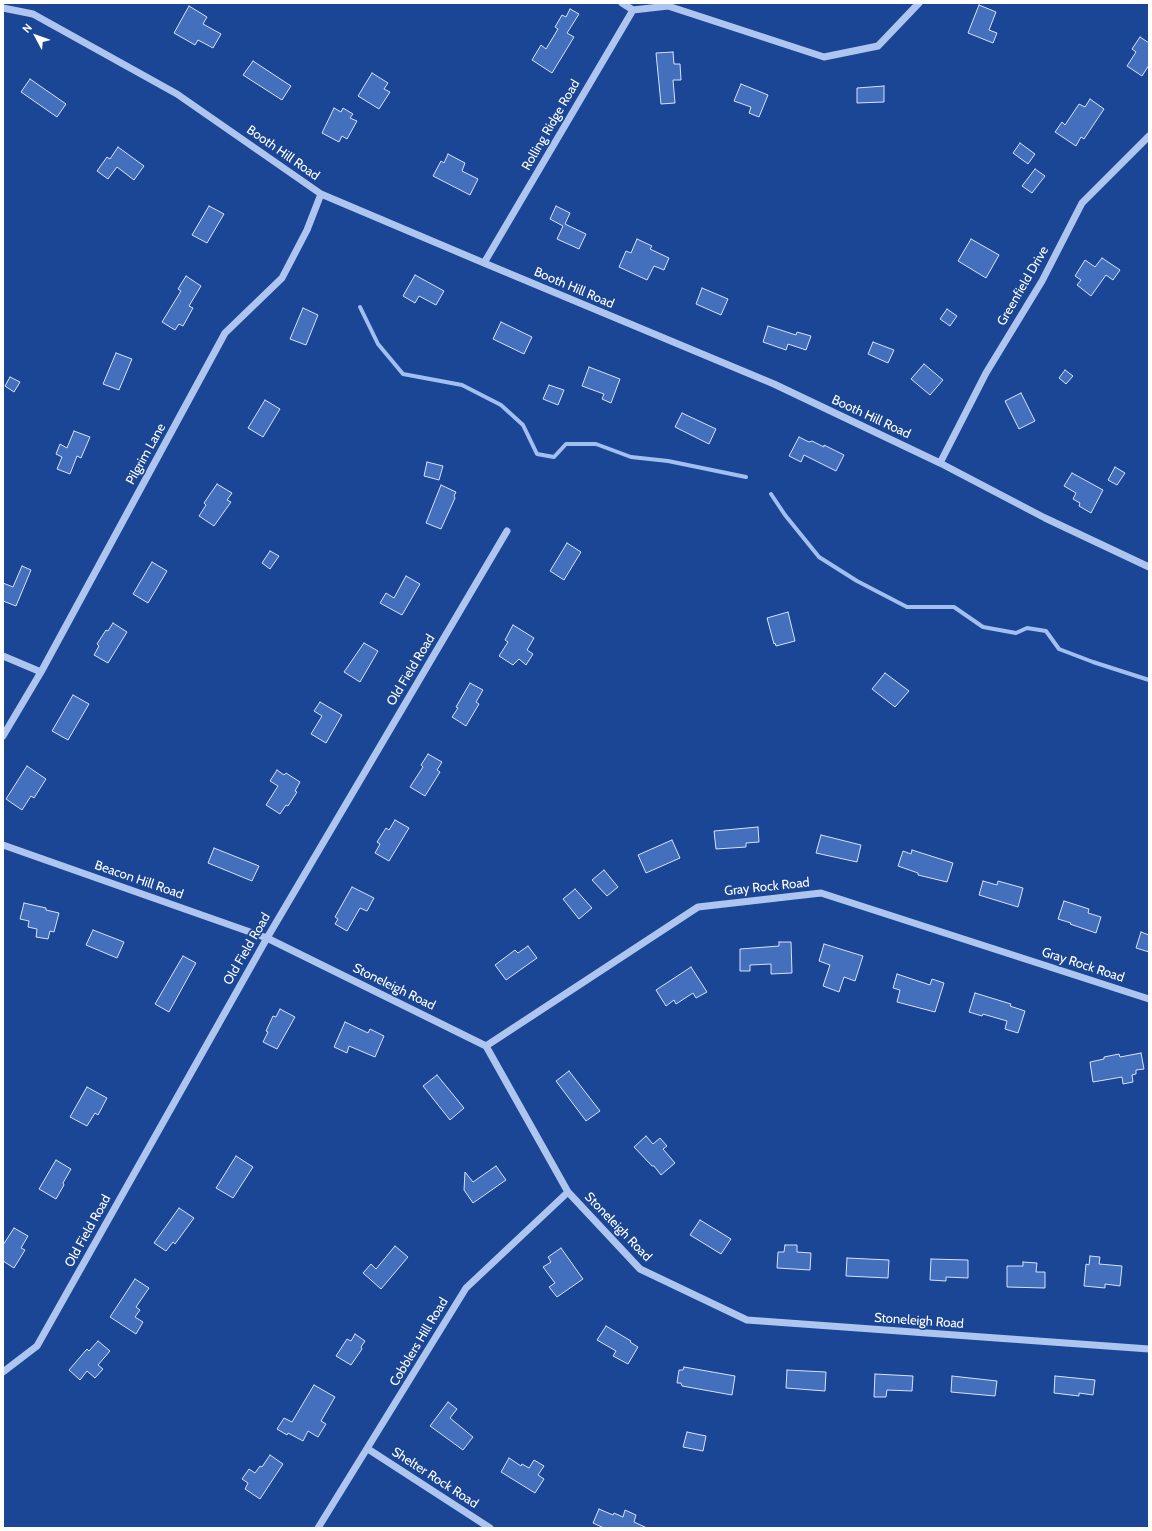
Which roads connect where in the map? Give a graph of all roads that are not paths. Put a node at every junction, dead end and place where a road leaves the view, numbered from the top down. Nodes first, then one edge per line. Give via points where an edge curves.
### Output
1 (622, 3) edge
2 (920, 3) edge
3 (3, 8) edge
4 (633, 10) junction
5 (1149, 136) edge
6 (321, 194) junction
7 (484, 264) junction
8 (940, 463) junction
9 (507, 531) dead end
10 (1149, 567) edge
11 (3, 656) edge
12 (41, 672) junction
13 (3, 736) edge
14 (3, 845) edge
15 (267, 938) junction
16 (1149, 999) edge
17 (486, 1046) junction
18 (568, 1192) junction
19 (1149, 1350) edge
20 (3, 1372) edge
21 (368, 1449) junction
22 (318, 1528) edge
23 (490, 1528) edge

1 - 4 street
2 - 4 street via 878,46 824,57 668,6
3 - 6 street, Booth Hill Road via 33,14 177,94
4 - 7 street, Rolling Ridge Road
5 - 8 street, Greenfield Drive via 1082,203 1042,281 986,373
6 - 7 street, Booth Hill Road
6 - 12 street, Pilgrim Lane via 307,230 282,278 226,333
7 - 8 street, Booth Hill Road via 774,384
8 - 10 street, Booth Hill Road via 1045,518
9 - 15 street, Old Field Road
11 - 12 street
12 - 13 street, Pilgrim Lane
14 - 15 street, Beacon Hill Road
15 - 17 street, Stoneleigh Road
15 - 20 street, Old Field Road via 37,1346
16 - 17 street, Gray Rock Road via 821,893 698,907
17 - 18 street, Stoneleigh Road
18 - 19 street, Stoneleigh Road via 640,1269 747,1320
18 - 21 street, Cobblers Hill Road via 466,1288
21 - 22 street, Cobblers Hill Road
21 - 23 street, Shelter Rock Road

